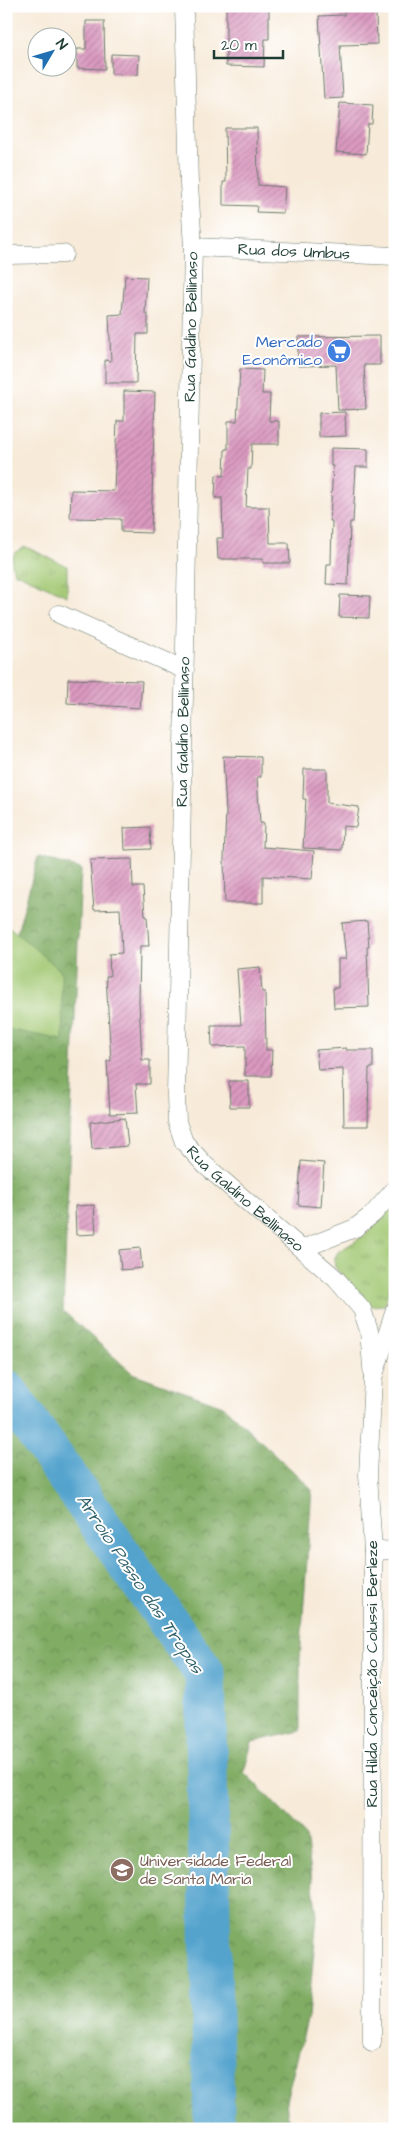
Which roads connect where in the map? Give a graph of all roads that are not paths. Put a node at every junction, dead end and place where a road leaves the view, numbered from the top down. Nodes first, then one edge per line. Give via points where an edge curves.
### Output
1 (184, 6) edge
2 (193, 247) junction
3 (64, 254) dead end
4 (6, 255) edge
5 (395, 256) edge
6 (59, 614) dead end
7 (185, 670) junction
8 (395, 1190) edge
9 (302, 1249) junction
10 (394, 1311) edge
11 (364, 1316) junction
12 (373, 1378) junction
13 (373, 1550) junction
14 (395, 1550) edge
15 (372, 2042) dead end

1 - 2 street, Rua Galdino Bellinaso
2 - 5 street, Rua dos Umbus
2 - 7 street, Rua Galdino Bellinaso
3 - 4 street
6 - 7 street
7 - 9 street, Rua Galdino Bellinaso via 177,1122 184,1142 205,1165
8 - 9 street via 373,1214 354,1228
9 - 11 street, Rua Galdino Bellinaso via 336,1279 362,1309
10 - 11 street
10 - 12 street, Rua Hilda Conceição Colussi Berleze
11 - 12 street, Rua Galdino Bellinaso via 369,1330
12 - 13 street, Rua Hilda Conceição Colussi Berleze via 368,1475
13 - 14 street
13 - 15 street, Rua Hilda Conceição Colussi Berleze

